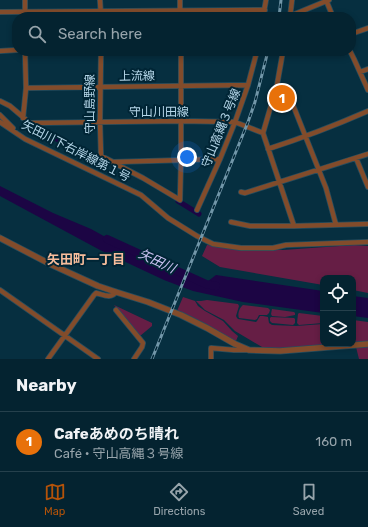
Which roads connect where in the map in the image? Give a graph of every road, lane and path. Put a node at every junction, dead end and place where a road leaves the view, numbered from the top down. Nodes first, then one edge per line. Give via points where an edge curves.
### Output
1 (24, 0) edge
2 (100, 0) edge
3 (180, 0) edge
4 (266, 0) edge
5 (292, 0) edge
6 (327, 0) edge
7 (265, 10) joint
8 (0, 12) edge
9 (25, 12) edge
10 (101, 12) edge
11 (180, 12) edge
12 (222, 12) edge
13 (290, 12) edge
14 (299, 12) edge
15 (331, 12) edge
16 (12, 13) edge
17 (368, 28) edge
18 (356, 32) edge
19 (12, 50) edge
20 (0, 51) edge
21 (26, 56) edge
22 (101, 56) edge
23 (180, 56) edge
24 (256, 56) edge
25 (282, 56) edge
26 (352, 56) edge
27 (368, 69) edge
28 (360, 72) junction
29 (248, 85) junction
30 (181, 86) junction
31 (100, 87) junction
32 (26, 88) junction
33 (368, 90) edge
34 (0, 101) edge
35 (271, 107) junction
36 (368, 111) edge
37 (0, 115) edge
38 (23, 118) junction
39 (181, 121) junction
40 (0, 122) edge
41 (100, 122) junction
42 (235, 122) junction
43 (263, 133) junction
44 (20, 136) junction
45 (305, 137) junction
46 (268, 149) junction
47 (368, 154) edge
48 (356, 158) junction
49 (220, 159) junction
50 (181, 160) junction
51 (112, 162) junction
52 (318, 170) junction
53 (280, 182) junction
54 (368, 187) edge
55 (241, 192) dead end
56 (197, 210) dead end
57 (231, 222) dead end
58 (368, 224) edge
59 (336, 225) junction
60 (294, 226) junction
61 (0, 238) edge
62 (368, 242) edge
63 (0, 290) edge
64 (116, 292) junction
65 (116, 310) dead end
66 (64, 336) junction
67 (368, 344) edge
68 (250, 350) junction
69 (48, 359) edge
70 (98, 359) edge
71 (134, 359) edge
72 (211, 359) edge

1 - 9 street
2 - 10 street
3 - 11 street
4 - 7 street
5 - 13 street
6 - 14 street
6 - 15 street
7 - 12 street
8 - 16 street
17 - 18 street
19 - 20 street
21 - 32 street
22 - 31 street, 守山島野線
23 - 30 street
24 - 29 street, 守山高縄３号線
25 - 35 street
26 - 28 street
27 - 28 street
28 - 33 street
29 - 30 street, 上流線
29 - 42 street, 守山高縄３号線
30 - 31 street, 上流線
30 - 39 street
31 - 32 street, 上流線
31 - 41 street, 守山島野線
32 - 38 street
34 - 38 street
35 - 43 street
35 - 45 street via 291,100
36 - 45 street
37 - 44 street
38 - 41 street, 守山川田線 via 30,123
39 - 41 street, 守山川田線
39 - 42 street, 守山川田線
39 - 50 street
40 - 44 street, 矢田川下右岸線第１号
41 - 51 street, 守山島野線 via 101,156
42 - 43 street, 守山川田線
42 - 49 street, 守山高縄３号線
43 - 46 street
44 - 62 street, 矢田川下右岸線第１号 via 140,195 168,218 213,244 241,248 273,248 286,245
45 - 46 street
45 - 52 street
46 - 53 street
47 - 48 street
48 - 52 street
48 - 54 street
49 - 50 street
49 - 56 street, 守山高縄３号線
50 - 51 street
50 - 51 street via 180,200
52 - 53 street
52 - 59 street via 326,188
53 - 55 street
53 - 60 street
57 - 60 street via 250,226
58 - 59 street
59 - 60 street
61 - 64 street via 50,264
63 - 66 street
64 - 66 street via 111,296 95,294
64 - 68 street via 170,310
65 - 71 street via 143,343
66 - 69 street
66 - 70 street
67 - 68 street via 280,351
68 - 72 street via 211,348

